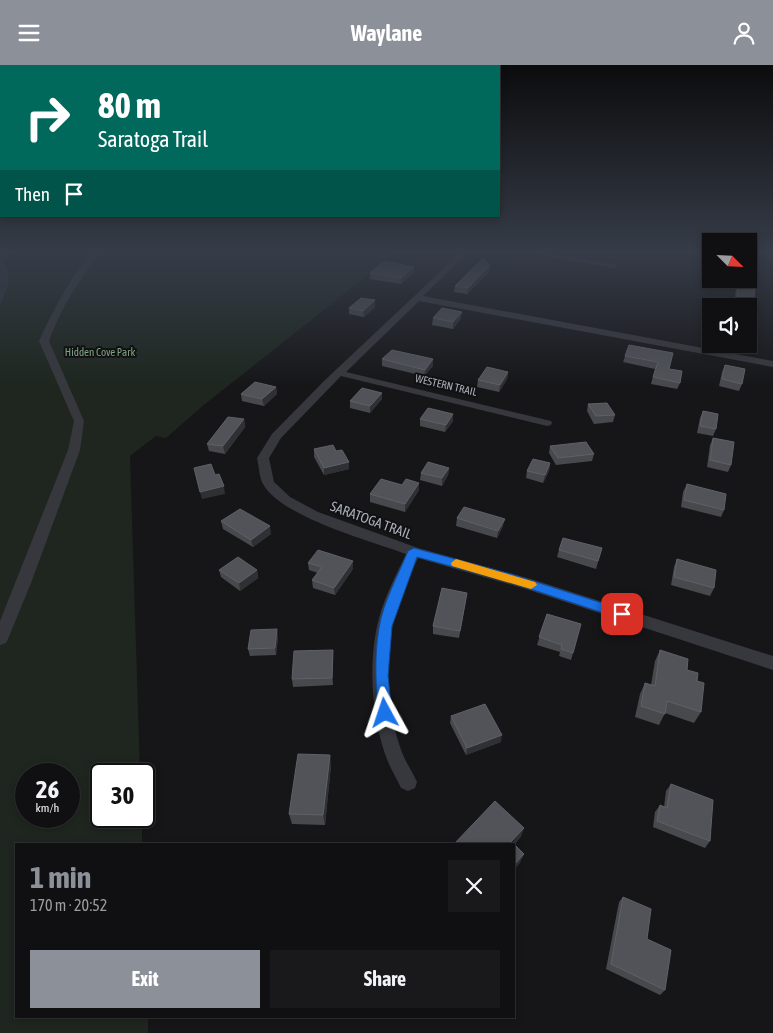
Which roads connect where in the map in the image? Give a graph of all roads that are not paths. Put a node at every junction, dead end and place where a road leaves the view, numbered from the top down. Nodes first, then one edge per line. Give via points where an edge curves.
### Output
1 (67, 297) edge
2 (418, 298) joint
3 (773, 364) edge
4 (339, 373) junction
5 (547, 423) dead end
6 (414, 551) junction
7 (0, 639) edge
8 (773, 663) edge
9 (408, 782) dead end

1 - 7 street via 44,341 79,421 78,430 71,459
2 - 3 street
2 - 4 street, SARATOGA TRAIL
4 - 5 street, WESTERN TRAIL
4 - 6 street, SARATOGA TRAIL via 272,441 263,458 268,483 286,500 313,515
6 - 8 street, SARATOGA TRAIL
6 - 9 street via 385,626 382,676 393,753

